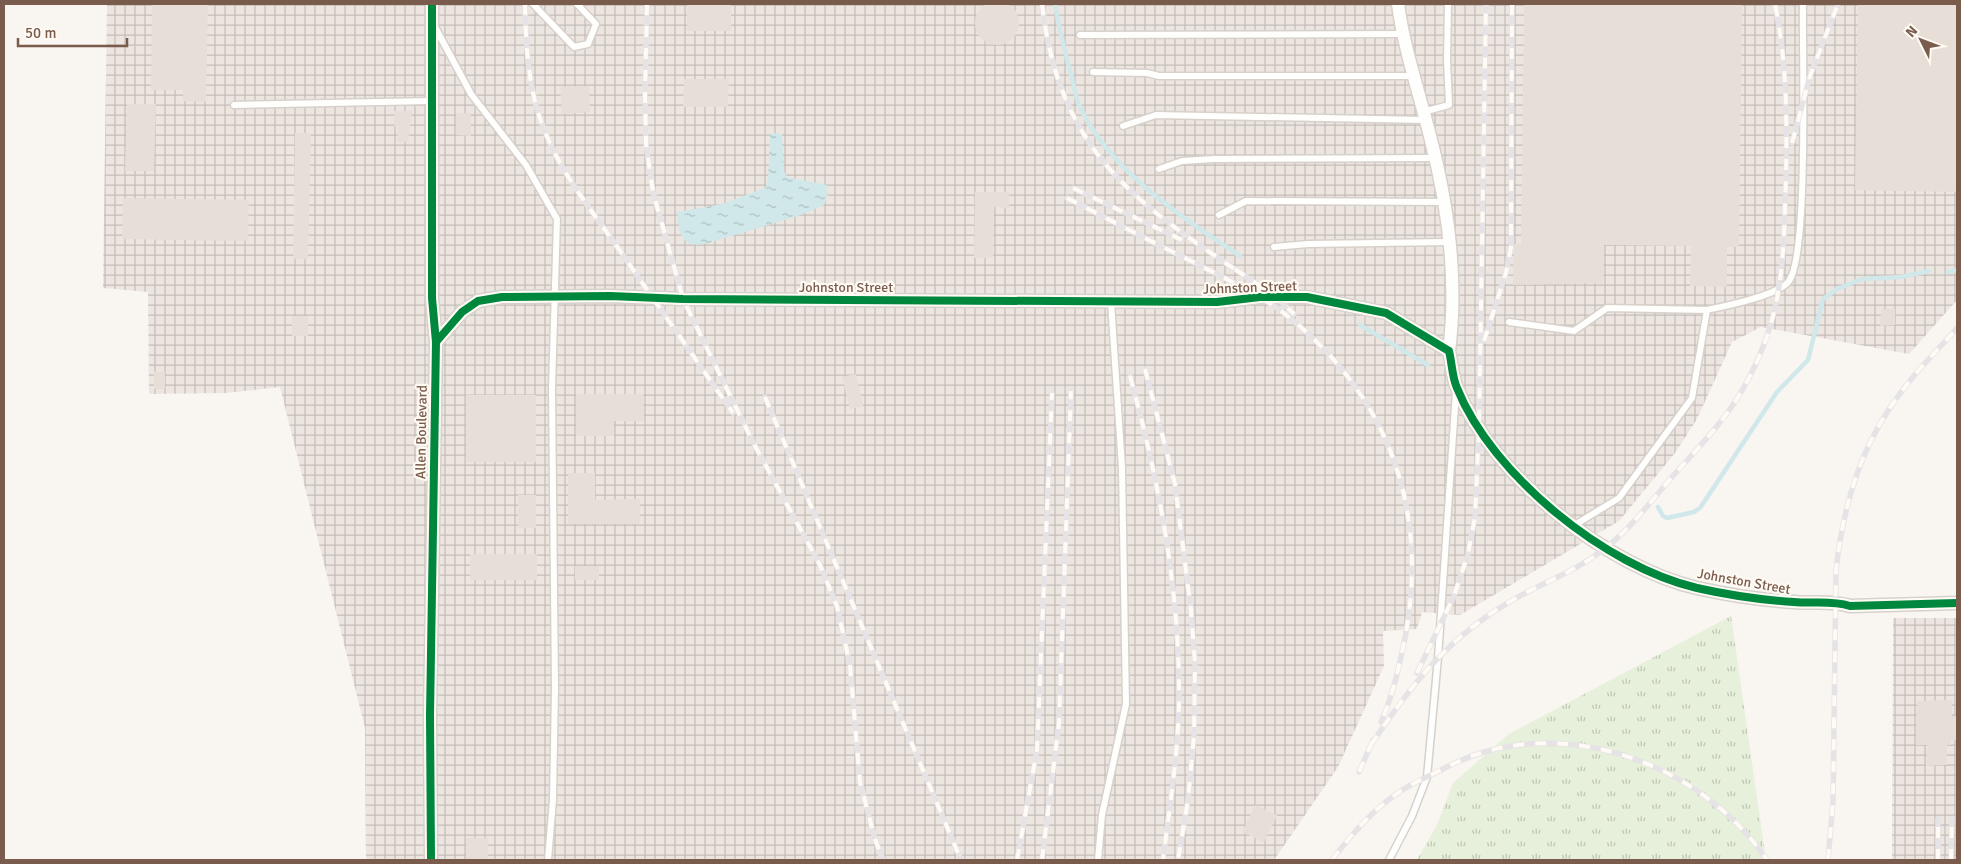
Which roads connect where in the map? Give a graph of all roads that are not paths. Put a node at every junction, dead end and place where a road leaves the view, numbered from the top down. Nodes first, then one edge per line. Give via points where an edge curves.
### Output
1 (432, 4) edge
2 (533, 4) edge
3 (577, 4) edge
4 (1398, 4) edge
5 (1448, 4) edge
6 (1803, 4) edge
7 (430, 19) junction
8 (1080, 34) dead end
9 (1403, 34) junction
10 (1092, 72) dead end
11 (1414, 76) junction
12 (430, 101) junction
13 (234, 105) dead end
14 (1425, 116) junction
15 (1123, 126) dead end
16 (1435, 158) junction
17 (1159, 169) dead end
18 (1443, 202) junction
19 (1219, 215) dead end
20 (1448, 242) junction
21 (1274, 247) dead end
22 (555, 298) junction
23 (1111, 302) junction
24 (1707, 310) junction
25 (1509, 322) dead end
26 (436, 342) junction
27 (1449, 351) junction
28 (1456, 388) junction
29 (1573, 526) junction
30 (1957, 603) edge
31 (431, 860) edge
32 (548, 860) edge
33 (1098, 860) edge
34 (1390, 860) edge

1 - 7 street, Allen Boulevard
2 - 3 lane via 574,47 588,44 596,24
4 - 9 street
5 - 14 lane via 1450,105
6 - 24 lane via 1801,203 1796,266 1788,282 1763,295
7 - 12 street, Allen Boulevard
7 - 22 lane via 471,94 526,165 557,219
8 - 9 lane
9 - 11 street
10 - 11 lane via 1159,76
11 - 14 street
12 - 13 lane
12 - 26 street, Allen Boulevard via 432,298
14 - 15 lane via 1156,115
14 - 16 street
16 - 17 lane via 1214,159 1182,161
16 - 18 street
18 - 19 lane via 1246,202
18 - 20 street
20 - 21 lane
20 - 27 street via 1452,324
22 - 23 street, Johnston Street
22 - 26 street, Johnston Street via 502,297 478,301 462,312
22 - 32 lane via 552,389 555,698
23 - 27 street, Johnston Street via 1308,298 1386,313
23 - 33 lane via 1122,468 1126,704 1102,814
24 - 25 lane via 1607,308 1574,332
24 - 29 lane via 1692,398 1619,498
26 - 31 street, Allen Boulevard via 430,665
27 - 28 street, Johnston Street
28 - 29 street, Johnston Street via 1498,454 1524,484
28 - 34 lane via 1427,777
29 - 30 street, Johnston Street via 1605,548 1658,574 1696,587 1795,603 1835,602 1850,606

